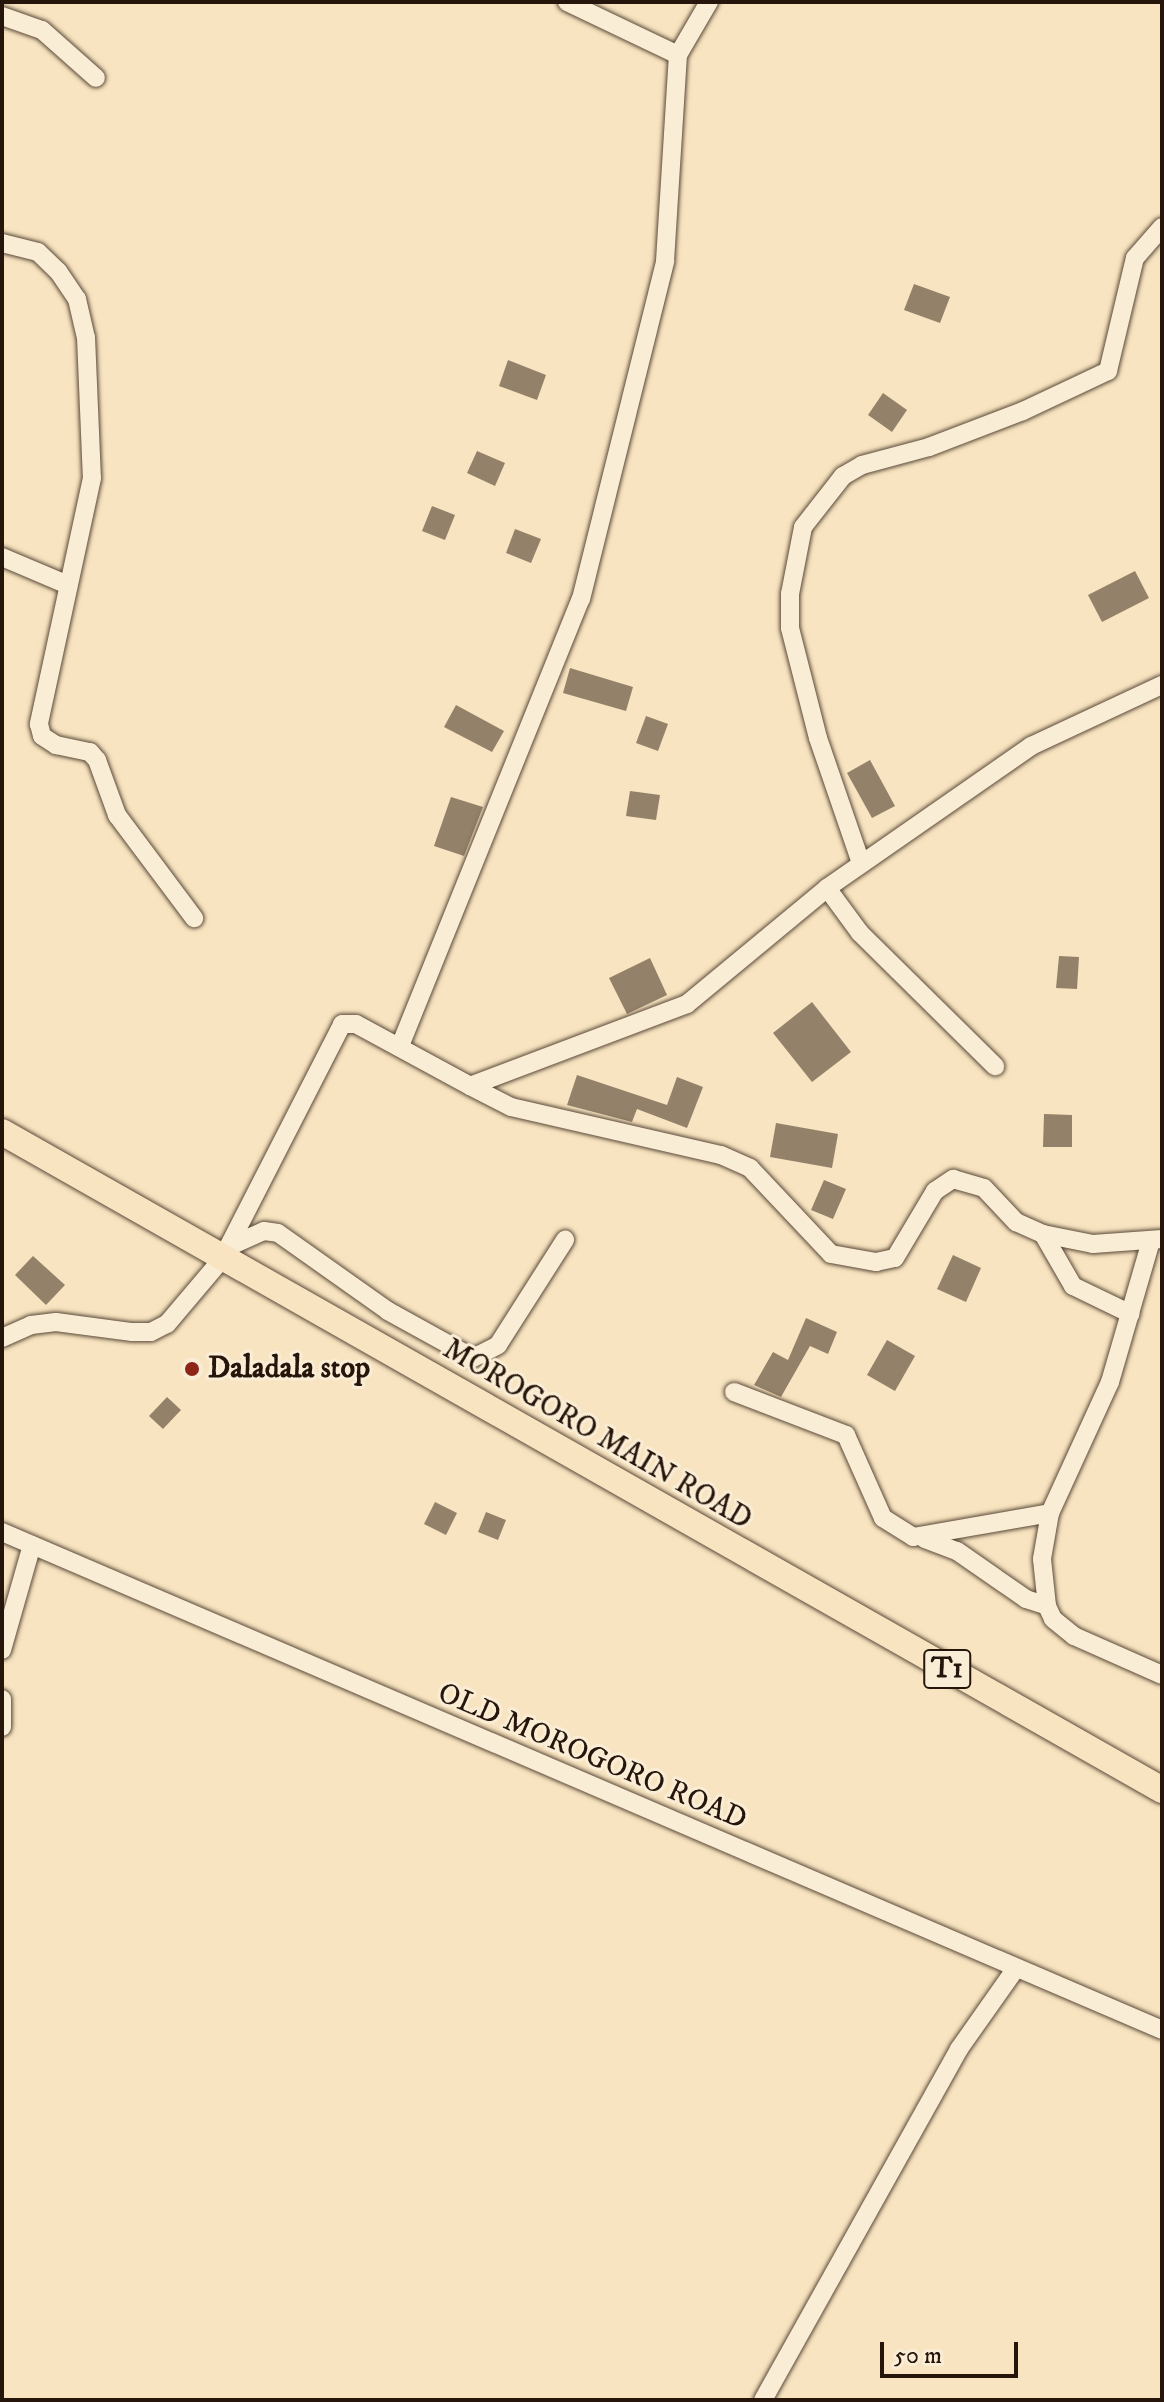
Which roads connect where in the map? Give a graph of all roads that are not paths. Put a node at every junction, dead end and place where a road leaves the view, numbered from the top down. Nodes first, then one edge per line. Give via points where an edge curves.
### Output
1 (567, 2) edge
2 (709, 2) edge
3 (2, 16) edge
4 (678, 55) junction
5 (96, 78) dead end
6 (1162, 227) edge
7 (2, 243) edge
8 (2, 557) edge
9 (68, 585) junction
10 (1162, 685) edge
11 (861, 863) junction
12 (827, 888) junction
13 (194, 918) dead end
14 (400, 1046) junction
15 (995, 1066) dead end
16 (470, 1086) junction
17 (2, 1132) edge
18 (1043, 1234) junction
19 (565, 1240) dead end
20 (1157, 1240) edge
21 (225, 1253) junction
22 (1131, 1314) junction
23 (2, 1338) edge
24 (734, 1392) dead end
25 (1050, 1513) junction
26 (2, 1532) edge
27 (925, 1539) junction
28 (32, 1545) junction
29 (1047, 1606) junction
30 (2, 1650) edge
31 (1162, 1675) edge
32 (2, 1699) edge
33 (2, 1727) edge
34 (1162, 1790) edge
35 (1014, 1971) junction
36 (1162, 2030) edge
37 (763, 2400) edge

1 - 4 street
2 - 4 street
3 - 5 street via 42,30
4 - 14 street via 665,261 581,599
6 - 11 street via 1135,258 1108,371 929,447 862,465 843,476 803,527 790,594 790,628 818,738
7 - 9 street via 38,252 58,271 83,317 92,478
8 - 9 street
9 - 13 street via 39,724 42,736 97,760 117,815
10 - 11 street via 1031,746
11 - 12 street
12 - 15 street via 860,933
12 - 16 street via 687,1004
14 - 16 street
14 - 21 street via 356,1024 342,1024
16 - 18 street via 511,1107 741,1163 772,1186 831,1254 876,1262 895,1258 935,1191 953,1179 984,1188 1016,1222
17 - 21 highway, MOROGORO MAIN ROAD / T1
18 - 20 street via 1093,1244
18 - 22 street via 1073,1286
19 - 21 street via 498,1345 473,1358 419,1330 278,1233 264,1231
20 - 22 street
21 - 23 street via 167,1324 151,1332 56,1322 31,1325
21 - 34 highway, MOROGORO MAIN ROAD / T1
22 - 25 street via 1082,1450
24 - 27 street via 846,1435 883,1518
25 - 27 street
25 - 29 street via 1042,1559
26 - 28 street, OLD MOROGORO ROAD
27 - 29 street via 957,1551 1026,1599
28 - 30 street
28 - 35 street, OLD MOROGORO ROAD
29 - 31 street via 1053,1619 1074,1636
32 - 33 street
35 - 36 street, OLD MOROGORO ROAD
35 - 37 street via 959,2049

